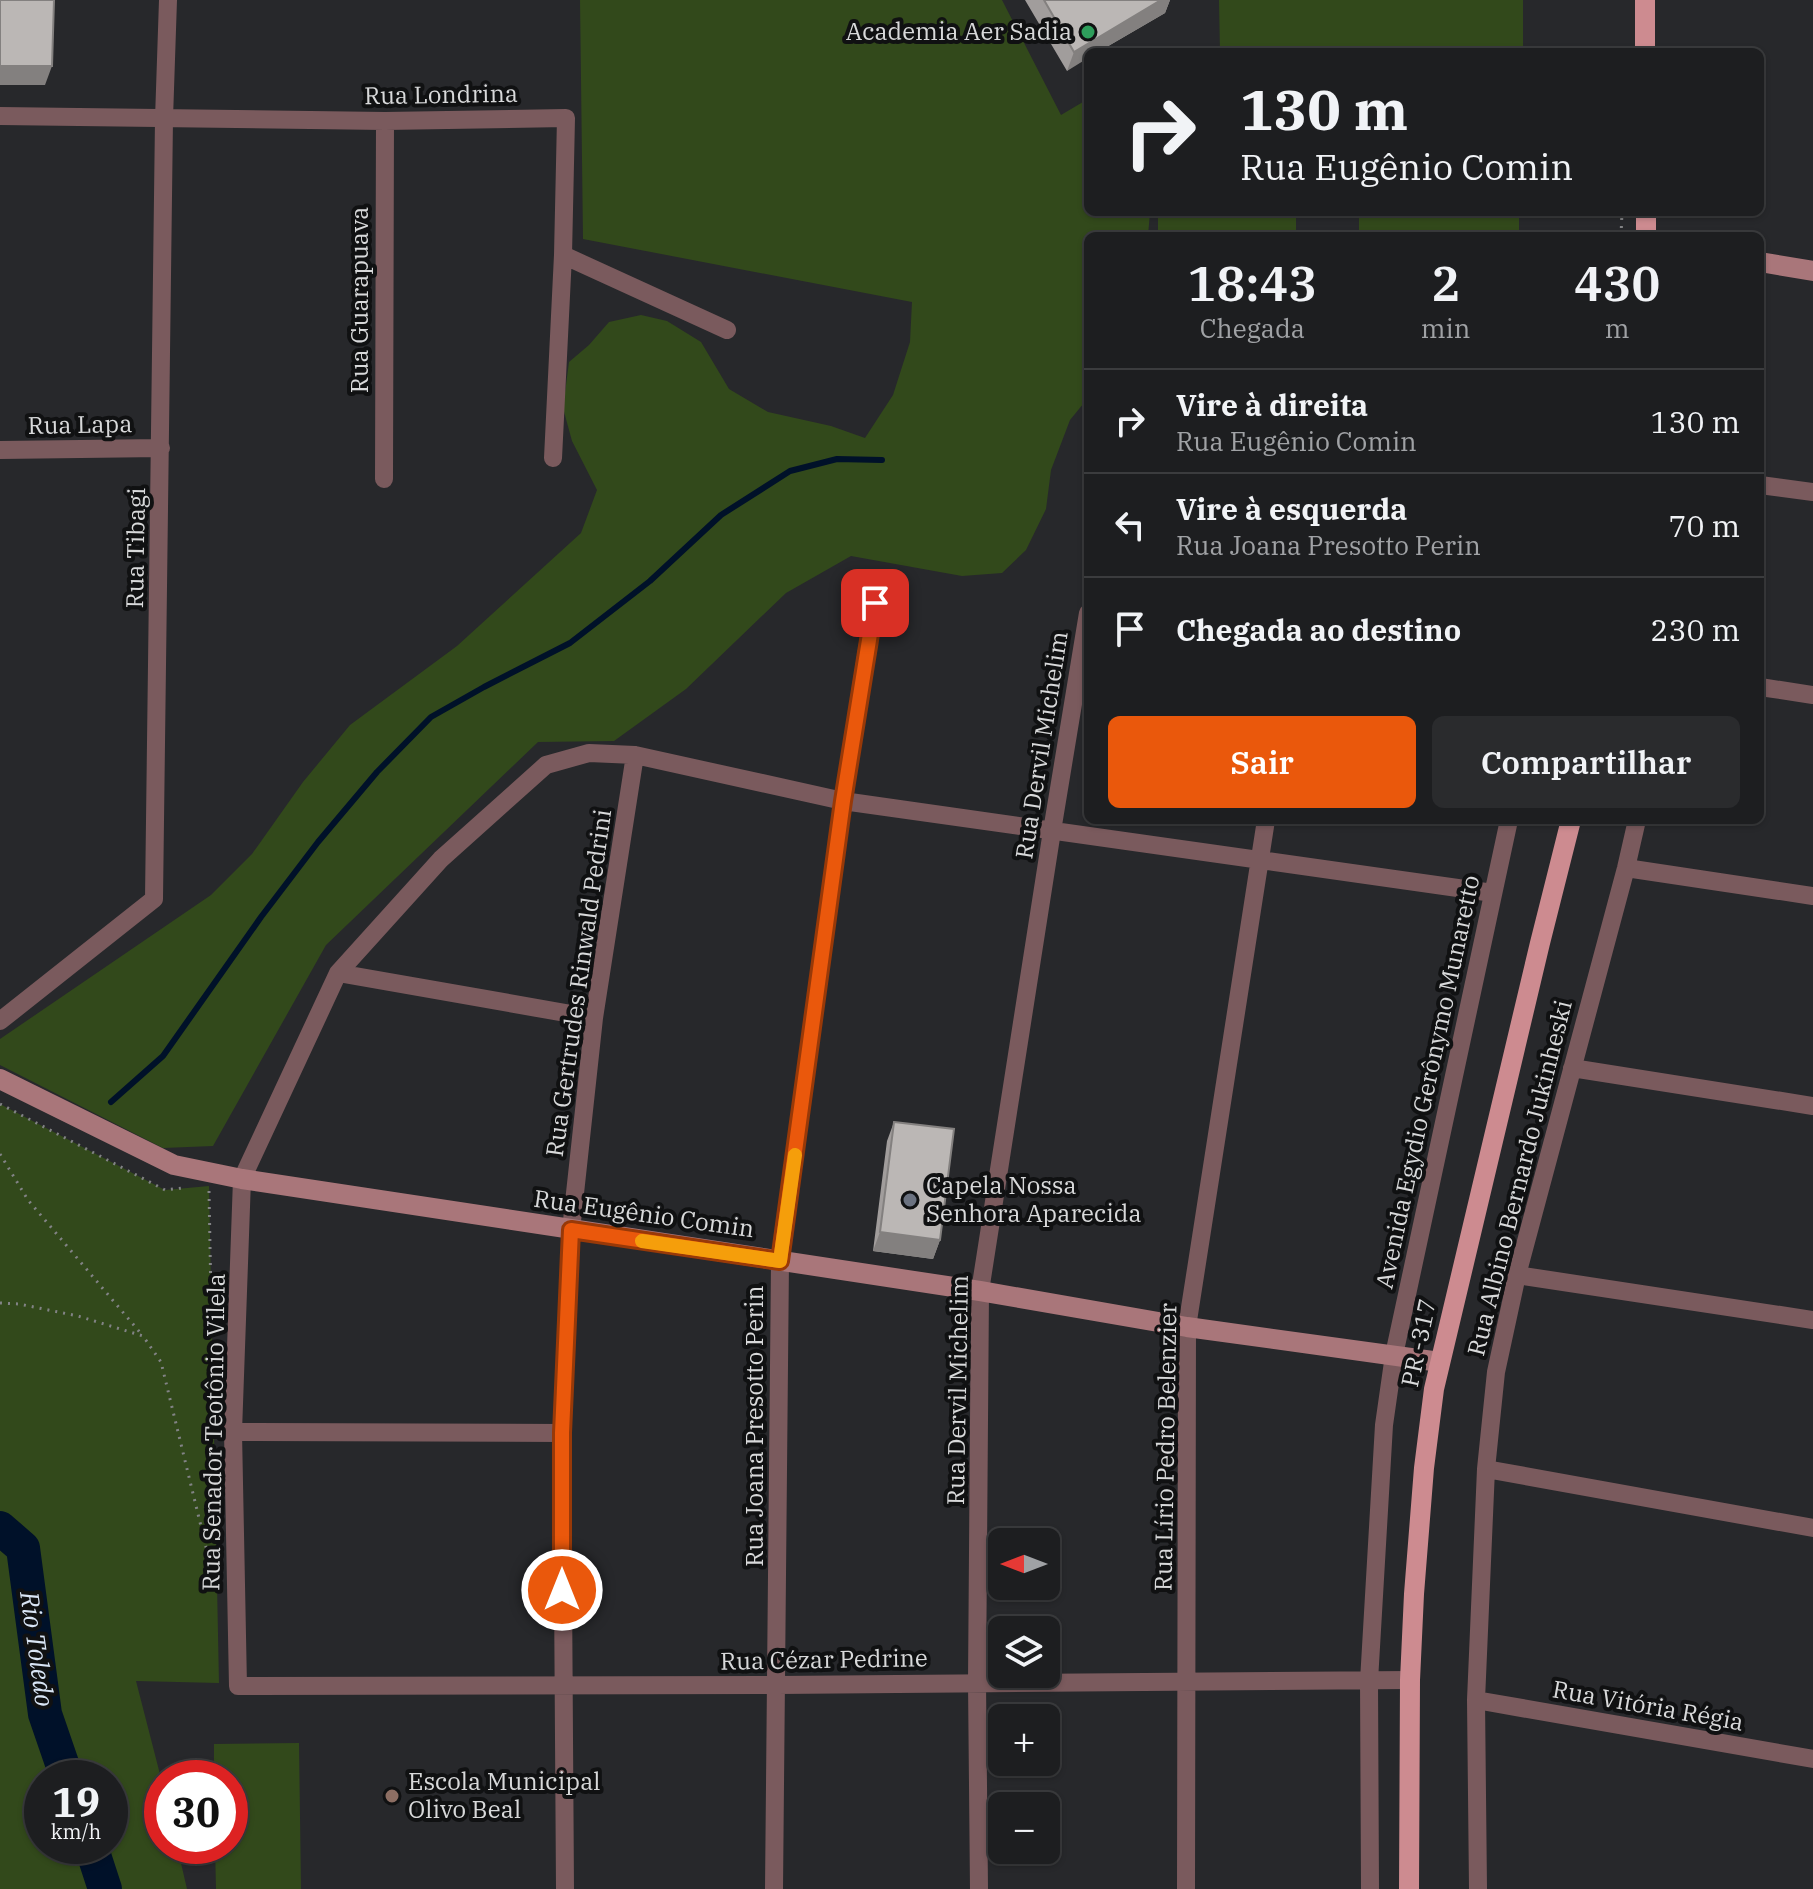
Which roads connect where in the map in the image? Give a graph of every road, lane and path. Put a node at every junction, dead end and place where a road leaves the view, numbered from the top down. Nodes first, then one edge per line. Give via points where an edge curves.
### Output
1 (168, 0) edge
2 (1645, 0) edge
3 (1645, 48) edge
4 (0, 116) edge
5 (164, 119) junction
6 (385, 121) junction
7 (563, 255) junction
8 (1764, 263) edge
9 (1813, 271) edge
10 (727, 330) dead end
11 (161, 448) junction
12 (0, 450) edge
13 (553, 458) dead end
14 (384, 479) dead end
15 (1764, 486) edge
16 (1813, 492) edge
17 (877, 587) dead end
18 (1084, 637) edge
19 (1764, 688) edge
20 (1813, 695) edge
21 (635, 755) junction
22 (843, 801) junction
23 (1265, 824) edge
24 (1508, 824) edge
25 (1570, 824) edge
26 (1636, 824) edge
27 (1052, 831) junction
28 (1259, 860) junction
29 (1626, 868) junction
30 (1493, 893) junction
31 (1813, 896) edge
32 (338, 973) junction
33 (594, 1018) junction
34 (0, 1021) edge
35 (1572, 1068) junction
36 (0, 1079) edge
37 (0, 1104) edge
38 (1813, 1106) edge
39 (0, 1154) edge
40 (242, 1179) junction
41 (209, 1186) dead end
42 (194, 1187) dead end
43 (571, 1230) junction
44 (780, 1261) junction
45 (1517, 1275) junction
46 (980, 1291) junction
47 (0, 1303) edge
48 (1813, 1320) edge
49 (1187, 1327) junction
50 (143, 1336) junction
51 (1394, 1355) junction
52 (1440, 1362) junction
53 (214, 1420) dead end
54 (233, 1432) junction
55 (562, 1433) junction
56 (1486, 1469) junction
57 (1813, 1528) edge
58 (217, 1560) dead end
59 (1410, 1680) junction
60 (1186, 1681) junction
61 (1369, 1681) junction
62 (977, 1682) junction
63 (563, 1684) junction
64 (777, 1685) junction
65 (238, 1686) joint
66 (1476, 1700) junction
67 (1813, 1759) edge
68 (565, 1889) edge
69 (774, 1889) edge
70 (979, 1889) edge
71 (1186, 1889) edge
72 (1370, 1889) edge
73 (1409, 1889) edge
74 (1478, 1889) edge

1 - 5 street, Rua Tibagi
2 - 3 main road
4 - 5 street, Rua Londrina
5 - 6 street, Rua Londrina
5 - 11 street, Rua Tibagi
6 - 7 street, Rua Londrina via 566,118
6 - 14 street, Rua Guarapuava
7 - 10 street
7 - 13 street
8 - 9 street
11 - 12 street, Rua Lapa
11 - 34 street, Rua Tibagi via 154,899
15 - 16 street
17 - 22 street, Rua Joana Presotto Perin
18 - 27 street, Rua Dervil Michelim
19 - 20 street
21 - 22 street
21 - 32 street via 589,753 546,765 441,859
21 - 33 street, Rua Gertrudes Rinwald Pedrini
22 - 27 street
22 - 44 street, Rua Joana Presotto Perin
23 - 28 street, Rua Lírio Pedro Belenzier
24 - 30 street, Avenida Egydio Gerônymo Munaretto
25 - 52 main road, PR -317
26 - 29 street, Rua Albino Bernardo Jukinheski
27 - 28 street
27 - 46 street, Rua Dervil Michelim
28 - 30 street
28 - 49 street, Rua Lírio Pedro Belenzier
29 - 31 street
29 - 35 street, Rua Albino Bernardo Jukinheski
30 - 51 street, Avenida Egydio Gerônymo Munaretto
32 - 33 street
32 - 40 street
33 - 43 street, Rua Gertrudes Rinwald Pedrini
35 - 38 street
35 - 45 street, Rua Albino Bernardo Jukinheski
36 - 40 street, Rua Eugênio Comin via 174,1165
37 - 42 path via 165,1190
39 - 50 path via 28,1200
40 - 43 street, Rua Eugênio Comin
40 - 54 street, Rua Senador Teotônio Vilela
41 - 53 path
43 - 44 street, Rua Eugênio Comin
43 - 55 street, Rua Gertrudes Rinwald Pedrini
44 - 46 street, Rua Eugênio Comin
44 - 64 street, Rua Joana Presotto Perin
45 - 48 street
45 - 56 street, Rua Albino Bernardo Jukinheski via 1496,1372
46 - 49 street, Rua Eugênio Comin
46 - 62 street, Rua Dervil Michelim
47 - 50 path via 78,1316
49 - 51 street, Rua Eugênio Comin
49 - 60 street, Rua Lírio Pedro Belenzier
50 - 58 path via 161,1362 217,1592
51 - 52 street, Rua Eugênio Comin
51 - 61 street, Avenida Egydio Gerônymo Munaretto via 1384,1425
52 - 59 main road, PR -317 via 1424,1468
54 - 55 street
54 - 65 street, Rua Senador Teotônio Vilela
55 - 63 street, Rua Gertrudes Rinwald Pedrini
56 - 57 street
56 - 66 street, Rua Albino Bernardo Jukinheski
59 - 61 street, Rua Cézar Pedrine
59 - 73 main road, PR -317
60 - 61 street, Rua Cézar Pedrine
60 - 62 street, Rua Cézar Pedrine
60 - 71 street, Rua Lírio Pedro Belenzier
61 - 72 street, Avenida Egydio Gerônymo Munaretto
62 - 64 street, Rua Cézar Pedrine
62 - 70 street, Rua Dervil Michelim
63 - 64 street, Rua Cézar Pedrine
63 - 65 street, Rua Cézar Pedrine
63 - 68 street, Rua Gertrudes Rinwald Pedrini
64 - 69 street, Rua Joana Presotto Perin
66 - 67 street, Rua Vitória Régia
66 - 74 street, Rua Albino Bernardo Jukinheski

